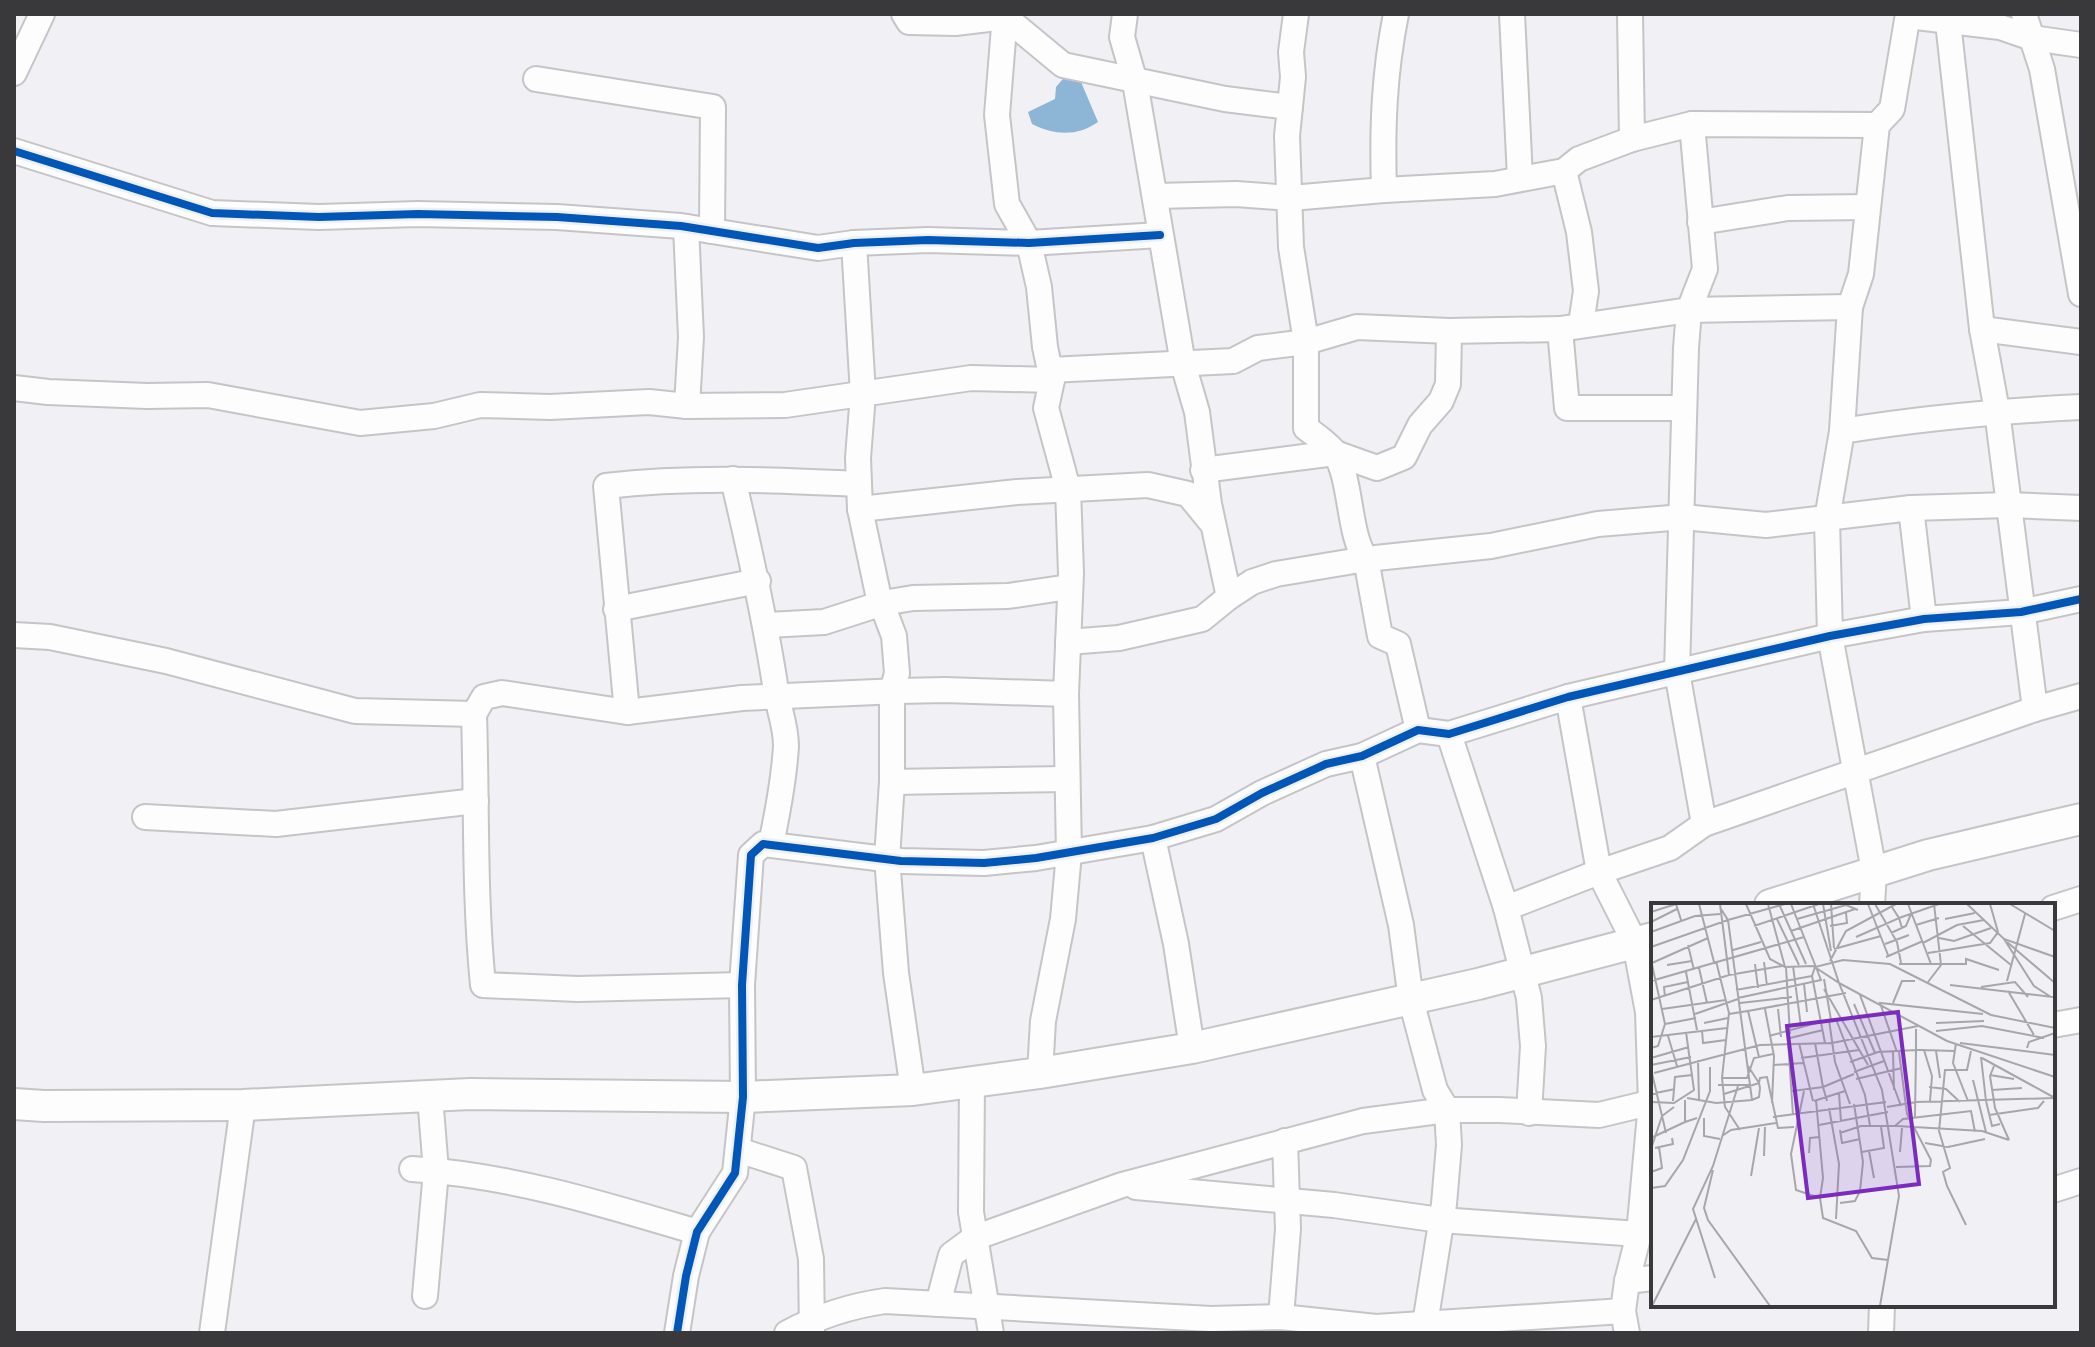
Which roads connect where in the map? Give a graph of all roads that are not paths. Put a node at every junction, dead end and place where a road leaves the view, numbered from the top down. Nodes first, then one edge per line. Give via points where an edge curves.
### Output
1 (42, 14) edge
2 (904, 14) edge
3 (1125, 14) edge
4 (1296, 14) edge
5 (1396, 14) edge
6 (1512, 14) edge
7 (1630, 14) edge
8 (2024, 14) edge
9 (1005, 15) edge
10 (1908, 15) edge
11 (1948, 22) junction
12 (2032, 38) junction
13 (2081, 45) edge
14 (14, 73) edge
15 (536, 79) dead end
16 (1135, 82) junction
17 (1290, 107) junction
18 (1692, 124) junction
19 (1877, 125) junction
20 (1632, 139) junction
21 (14, 151) edge
22 (2070, 165) edge
23 (1564, 171) junction
24 (1520, 178) junction
25 (1384, 190) junction
26 (1156, 196) junction
27 (1291, 198) junction
28 (1867, 207) junction
29 (1700, 222) junction
30 (686, 227) junction
31 (712, 231) junction
32 (2076, 234) edge
33 (1160, 235) junction
34 (854, 243) junction
35 (1029, 243) junction
36 (2081, 294) edge
37 (1850, 307) junction
38 (1689, 310) junction
39 (1570, 326) junction
40 (1982, 329) junction
41 (1449, 331) junction
42 (1306, 342) junction
43 (2081, 342) edge
44 (1183, 364) junction
45 (1051, 375) junction
46 (14, 388) edge
47 (863, 394) junction
48 (687, 406) junction
49 (2081, 407) edge
50 (1684, 408) junction
51 (1997, 411) junction
52 (1842, 431) junction
53 (1335, 453) junction
54 (1203, 470) junction
55 (733, 479) junction
56 (859, 484) junction
57 (1068, 489) junction
58 (2008, 505) junction
59 (1911, 508) junction
60 (2081, 508) edge
61 (860, 509) junction
62 (1683, 517) junction
63 (1827, 519) junction
64 (1214, 527) junction
65 (1366, 559) junction
66 (758, 581) junction
67 (1069, 587) junction
68 (1229, 597) junction
69 (2081, 599) edge
70 (883, 603) junction
71 (616, 609) junction
72 (2021, 612) junction
73 (1924, 619) junction
74 (767, 625) junction
75 (14, 635) edge
76 (1830, 636) junction
77 (1068, 642) junction
78 (1677, 672) junction
79 (892, 692) junction
80 (1066, 694) junction
81 (2081, 696) edge
82 (777, 697) junction
83 (1568, 697) junction
84 (2035, 709) junction
85 (627, 712) junction
86 (474, 714) junction
87 (1418, 730) junction
88 (1449, 734) junction
89 (1362, 756) junction
90 (1854, 771) junction
91 (1066, 779) junction
92 (892, 782) junction
93 (476, 801) junction
94 (145, 817) dead end
95 (2081, 819) edge
96 (1704, 824) junction
97 (1153, 838) junction
98 (771, 844) junction
99 (1069, 853) junction
100 (887, 858) junction
101 (1874, 871) junction
102 (1599, 872) junction
103 (2081, 899) edge
104 (1776, 903) edge
105 (1872, 903) edge
106 (2055, 907) edge
107 (1506, 908) junction
108 (1644, 941) edge
109 (1523, 972) junction
110 (742, 985) junction
111 (1411, 1000) junction
112 (1650, 1012) edge
113 (2081, 1020) edge
114 (2055, 1025) edge
115 (1192, 1048) junction
116 (1651, 1057) edge
117 (1040, 1073) junction
118 (972, 1082) junction
119 (913, 1090) junction
120 (430, 1096) junction
121 (743, 1097) junction
122 (1651, 1102) edge
123 (14, 1104) edge
124 (243, 1105) junction
125 (1447, 1110) junction
126 (1651, 1112) edge
127 (1529, 1113) junction
128 (1285, 1141) junction
129 (738, 1150) junction
130 (424, 1170) junction
131 (2081, 1181) edge
132 (1122, 1185) junction
133 (2055, 1189) edge
134 (1288, 1202) junction
135 (1440, 1220) junction
136 (697, 1232) junction
137 (1639, 1234) junction
138 (974, 1238) junction
139 (1651, 1278) edge
140 (1627, 1281) junction
141 (425, 1296) dead end
142 (938, 1304) junction
143 (987, 1307) junction
144 (1882, 1307) edge
145 (1281, 1317) junction
146 (1625, 1322) edge
147 (1425, 1324) junction
148 (812, 1326) edge
149 (1375, 1330) edge
150 (212, 1333) edge
151 (677, 1333) edge
152 (787, 1333) edge
153 (991, 1333) edge
154 (1881, 1333) edge

1 - 14 street
2 - 9 street via 909,22 955,23
3 - 16 street via 1122,37
4 - 17 street
5 - 25 street via 1385,78
6 - 24 street
7 - 20 street
8 - 12 street
9 - 16 street via 1063,65
9 - 35 street via 997,115 1007,204
10 - 11 street
10 - 19 street via 1892,109
11 - 12 street via 2000,27
11 - 40 street
12 - 13 street
12 - 22 street
15 - 31 street via 713,107
16 - 17 street
16 - 26 street
17 - 27 street
18 - 19 street
18 - 20 street
18 - 29 street
19 - 28 street
20 - 23 street via 1579,159
21 - 30 street via 212,213 557,217
22 - 32 street
23 - 24 street
23 - 39 street via 1586,291
24 - 25 street
25 - 27 street
26 - 27 street
26 - 33 street
27 - 42 street via 1291,247
28 - 29 street via 1788,208
28 - 37 street via 1861,274
29 - 38 street via 1705,269
30 - 31 street
30 - 48 street via 691,337
31 - 34 street via 818,248
32 - 36 street
33 - 35 street
33 - 44 street
34 - 35 street
34 - 47 street
35 - 45 street
37 - 38 street
37 - 52 street
38 - 39 street
38 - 50 street
39 - 41 street
39 - 50 street via 1567,408
40 - 43 street
40 - 51 street
41 - 42 street via 1357,327
41 - 53 street via 1448,384 1404,457 1377,468
42 - 44 street via 1258,348 1233,361
42 - 53 street via 1306,428
44 - 45 street
44 - 54 street via 1197,412
45 - 47 street via 971,378
45 - 57 street via 1046,408
46 - 48 street via 208,395 360,423 434,416 480,405
47 - 48 street via 785,405
47 - 56 street
49 - 51 street
50 - 62 street
51 - 52 street
51 - 58 street
52 - 63 street
53 - 54 street
53 - 65 street
54 - 64 street
55 - 56 street
55 - 66 street
55 - 71 street via 606,486
56 - 61 street
57 - 61 street
57 - 64 street via 1148,485 1188,494
57 - 67 street
58 - 59 street
58 - 60 street
58 - 72 street
59 - 63 street
59 - 73 street
61 - 70 street
62 - 63 street via 1766,525
62 - 65 street via 1598,524 1491,546
62 - 78 street
63 - 76 street
64 - 68 street
65 - 68 street via 1276,574
65 - 87 street via 1380,636 1398,644
66 - 71 street
66 - 74 street
67 - 70 street
67 - 77 street
68 - 77 street via 1202,619 1119,638
69 - 72 street
70 - 74 street via 824,622
70 - 79 street via 894,636 897,673
71 - 85 street
72 - 73 street
72 - 84 street
73 - 76 street
74 - 82 street
75 - 86 street via 50,637 166,661 355,711
76 - 78 street
76 - 90 street
77 - 80 street
78 - 83 street
78 - 96 street
79 - 80 street
79 - 82 street
79 - 92 street
80 - 91 street
81 - 84 street
82 - 85 street
82 - 98 street via 786,743
83 - 88 street
83 - 102 street
84 - 90 street
85 - 86 street via 502,693 484,697
86 - 93 street
87 - 88 street
87 - 89 street
88 - 107 street
89 - 97 street via 1326,764 1216,819
89 - 111 street via 1401,925
90 - 96 street
90 - 101 street
91 - 92 street
91 - 99 street
92 - 100 street
93 - 94 street via 276,824
93 - 110 street via 483,985
95 - 101 main road
96 - 102 street via 1670,848
97 - 99 street
97 - 115 street
98 - 100 street
98 - 110 street via 751,855
99 - 100 street via 984,863
99 - 117 street
100 - 119 street
101 - 104 main road
101 - 105 street
102 - 107 street
102 - 108 street
103 - 106 street
107 - 109 street
108 - 109 main road
108 - 112 street
109 - 111 main road
109 - 127 street via 1533,1046
110 - 121 street
111 - 115 main road
111 - 125 street via 1435,1090
112 - 116 street
113 - 114 street
115 - 117 main road
117 - 118 main road
118 - 119 main road
118 - 138 street
119 - 121 main road
120 - 121 main road
120 - 124 main road
120 - 130 street
121 - 129 street
122 - 127 street via 1599,1115
123 - 124 main road
124 - 150 street
125 - 127 street
125 - 128 street via 1363,1121
125 - 135 street via 1449,1145
126 - 137 street
128 - 132 street
128 - 134 street
129 - 136 street via 735,1173
129 - 148 street via 794,1168 811,1259
130 - 136 street via 485,1175
130 - 141 street
131 - 133 street
132 - 134 street
132 - 138 street
134 - 135 street
134 - 145 street
135 - 137 street
135 - 147 street
136 - 151 street
137 - 140 street
138 - 142 street via 951,1255
138 - 143 street
139 - 140 street
140 - 146 street
142 - 143 street
142 - 148 street via 860,1304
143 - 145 street via 1211,1319
143 - 153 street
144 - 154 street
145 - 149 street
146 - 147 street
147 - 149 street
148 - 152 street

